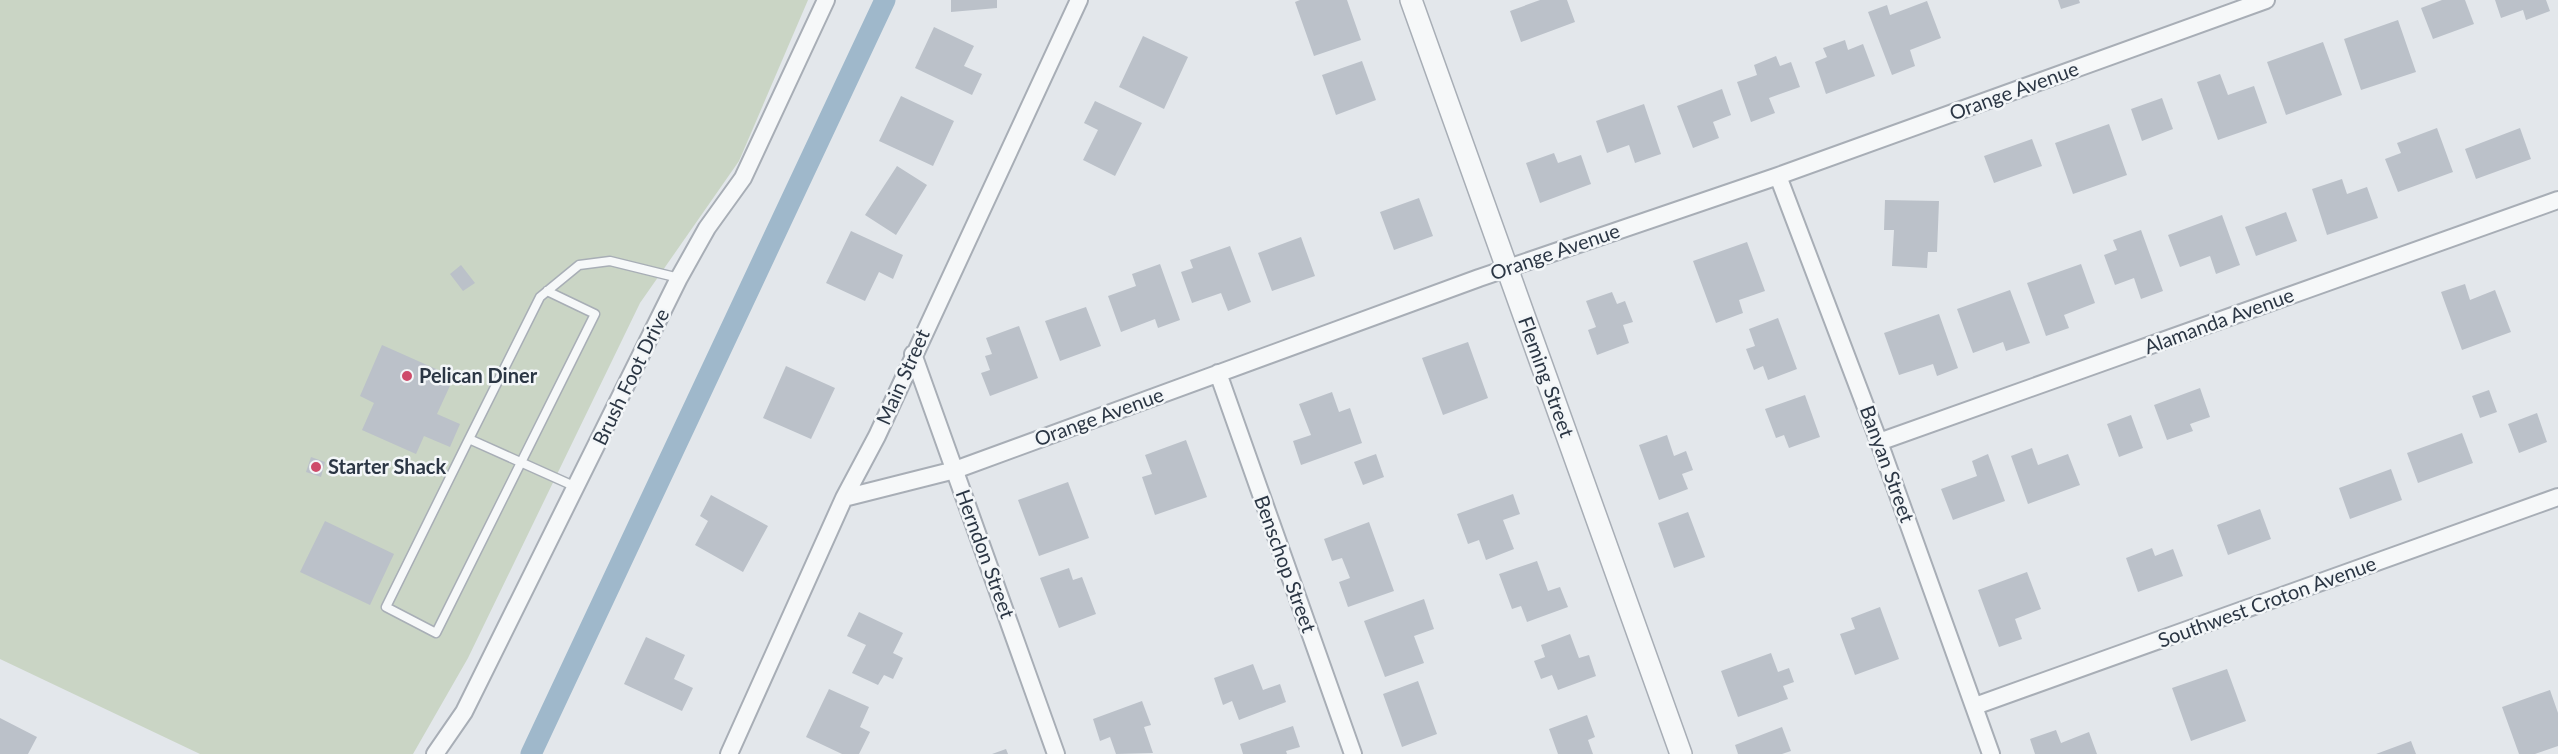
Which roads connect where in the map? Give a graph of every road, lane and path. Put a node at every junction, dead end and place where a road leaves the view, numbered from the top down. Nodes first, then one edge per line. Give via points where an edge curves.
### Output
1 (826, 0) edge
2 (1079, 0) edge
3 (1413, 0) edge
4 (2266, 0) edge
5 (1778, 176) junction
6 (2558, 200) edge
7 (1507, 268) junction
8 (679, 278) junction
9 (547, 291) junction
10 (913, 354) junction
11 (1218, 374) junction
12 (469, 439) junction
13 (1879, 442) junction
14 (522, 463) junction
15 (955, 470) junction
16 (577, 488) junction
17 (2558, 497) edge
18 (843, 498) junction
19 (1975, 706) junction
20 (435, 754) edge
21 (729, 754) edge
22 (1056, 754) edge
23 (1353, 754) edge
24 (1681, 754) edge
25 (1991, 754) edge

1 - 8 street, Brush Foot Drive via 743,178 707,228
2 - 10 street, Main Street
3 - 7 street, Fleming Street
4 - 5 street, Orange Avenue
5 - 7 street, Orange Avenue
5 - 13 street, Banyan Street
6 - 13 street, Alamanda Avenue
7 - 11 street, Orange Avenue
7 - 24 street, Fleming Street
8 - 9 lane via 610,261 579,265
8 - 16 street, Brush Foot Drive
9 - 12 lane via 540,297
9 - 14 lane via 595,314
10 - 15 street, Herndon Street
10 - 18 street, Main Street via 877,436
11 - 15 street, Orange Avenue
11 - 23 street, Benschop Street
12 - 14 lane
12 - 14 lane via 386,607 436,633
13 - 19 street, Banyan Street
14 - 16 lane
15 - 18 street, Orange Avenue
15 - 22 street, Herndon Street
16 - 20 street, Brush Foot Drive via 464,712
17 - 19 street, Southwest Croton Avenue
18 - 21 street, Main Street
19 - 25 street, Banyan Street

